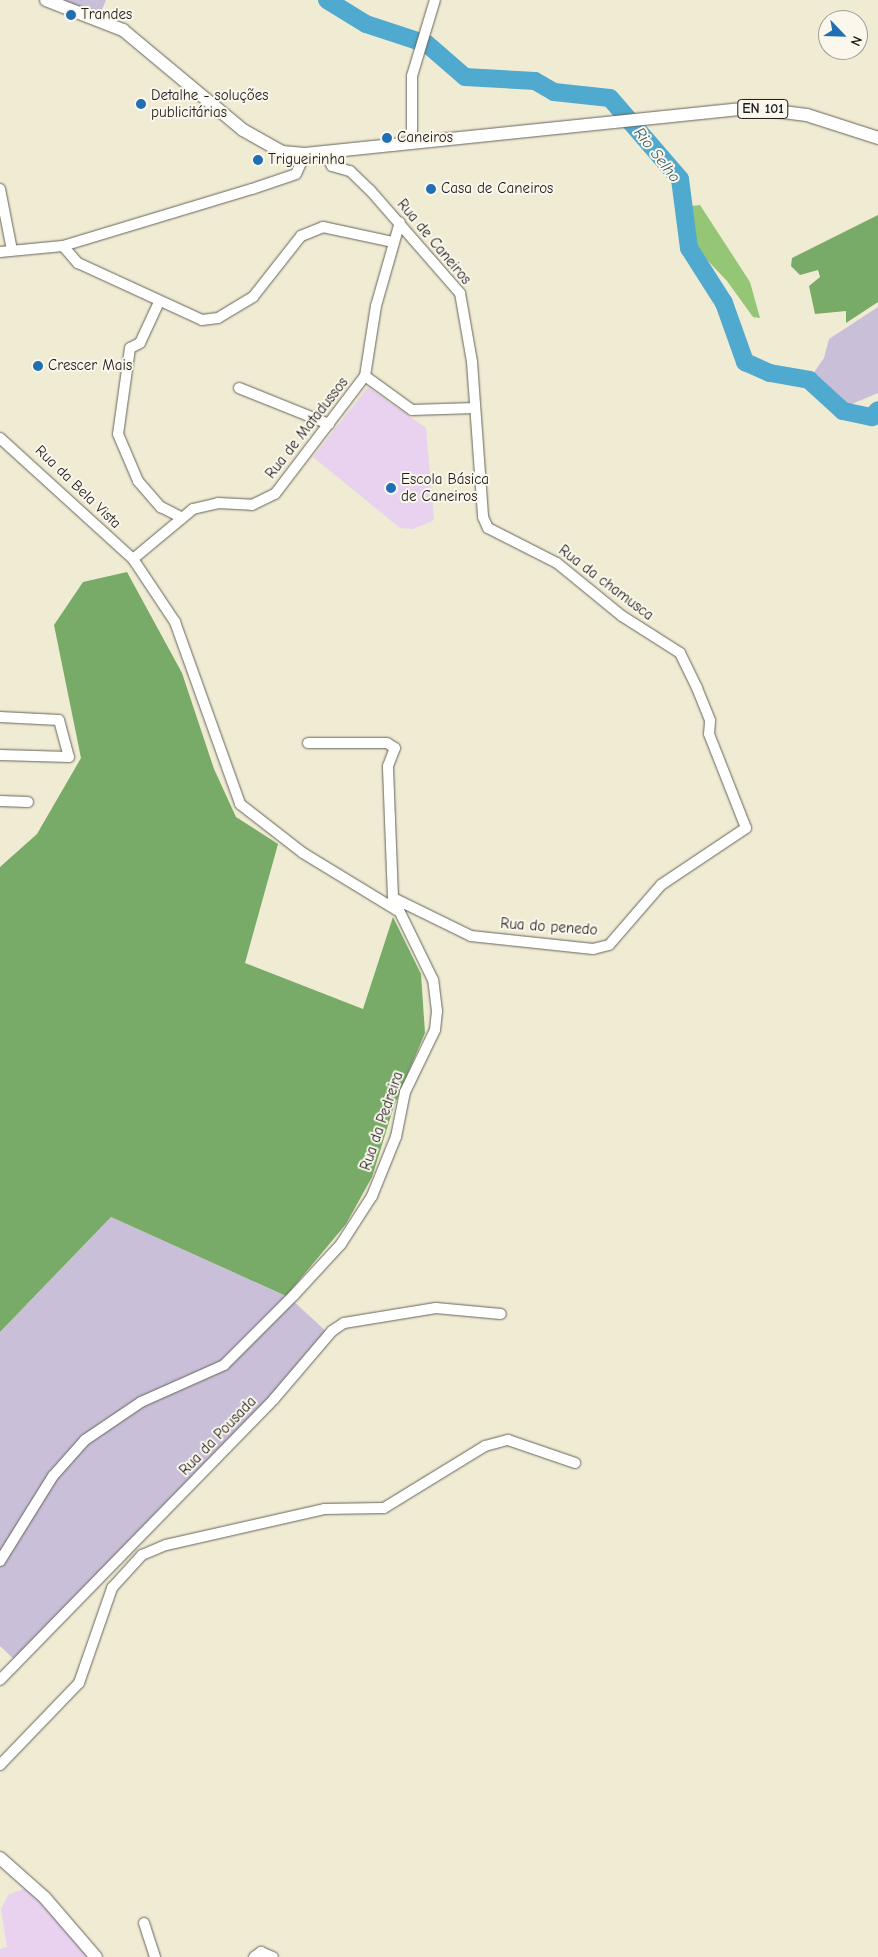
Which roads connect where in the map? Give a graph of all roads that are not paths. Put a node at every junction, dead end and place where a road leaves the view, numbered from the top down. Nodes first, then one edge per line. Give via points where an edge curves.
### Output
1 (46, 0) edge
2 (435, 0) edge
3 (878, 138) edge
4 (412, 143) junction
5 (324, 152) junction
6 (305, 154) junction
7 (0, 189) edge
8 (400, 222) junction
9 (393, 242) junction
10 (63, 246) junction
11 (12, 250) junction
12 (0, 252) edge
13 (159, 302) junction
14 (365, 376) junction
15 (239, 388) dead end
16 (475, 408) junction
17 (330, 424) junction
18 (0, 438) edge
19 (481, 500) joint
20 (181, 517) junction
21 (134, 559) junction
22 (0, 717) edge
23 (709, 734) joint
24 (308, 743) dead end
25 (0, 755) edge
26 (0, 801) edge
27 (28, 802) dead end
28 (393, 898) junction
29 (398, 912) junction
30 (501, 1314) dead end
31 (575, 1463) dead end
32 (0, 1561) edge
33 (0, 1680) edge
34 (0, 1765) edge
35 (0, 1858) edge
36 (144, 1922) dead end
37 (96, 1957) edge
38 (155, 1957) edge
39 (254, 1957) edge
40 (273, 1957) edge

1 - 6 main road, EN 101 via 106,23 139,41 262,144
2 - 4 street via 416,53 409,102
3 - 4 main road, EN 101 via 781,110 645,117
4 - 5 main road, EN 101
5 - 6 main road, EN 101
5 - 8 street, Rua de Caneiros via 325,160 350,171
6 - 10 street via 296,174
7 - 11 street
8 - 9 street, Rua de Matadussos
8 - 16 street, Rua de Caneiros via 460,293
9 - 13 street via 323,227 301,236 253,297 218,318 202,320
9 - 14 street, Rua de Matadussos
10 - 11 street
10 - 13 street via 78,263
11 - 12 street
13 - 20 street via 140,343 130,348 118,434 138,481 162,507
14 - 16 street via 421,413
14 - 17 street, Rua de Matadussos
15 - 17 street
16 - 19 street, Rua de Caneiros
17 - 20 street, Rua de Matadussos via 264,502 207,505
18 - 21 street, Rua da Bela Vista
19 - 23 street, Rua da chamusca via 488,528 557,563 622,616 680,653 710,721
20 - 21 street, Rua de Matadussos
21 - 29 street, Rua da Bela Vista via 175,622 240,804 288,843
22 - 25 street via 59,720 68,756
23 - 28 street, Rua do penedo via 746,828 661,885 609,945 593,948 471,936
24 - 28 street, Rua da Pedreira via 387,743 395,748 388,766
26 - 27 street
28 - 29 street, Rua da Pedreira
29 - 32 street, Rua da Pedreira via 434,980 437,1011 435,1030 405,1092 396,1137 372,1196 340,1244 224,1365 141,1402 85,1440 53,1476
30 - 33 street, Rua da Pousada via 436,1308 344,1323 332,1331 274,1399
31 - 34 street via 508,1440 485,1446 384,1508 324,1509 166,1545 142,1555 112,1588 80,1683
35 - 37 main road via 44,1898
36 - 38 street
39 - 40 street via 261,1952

